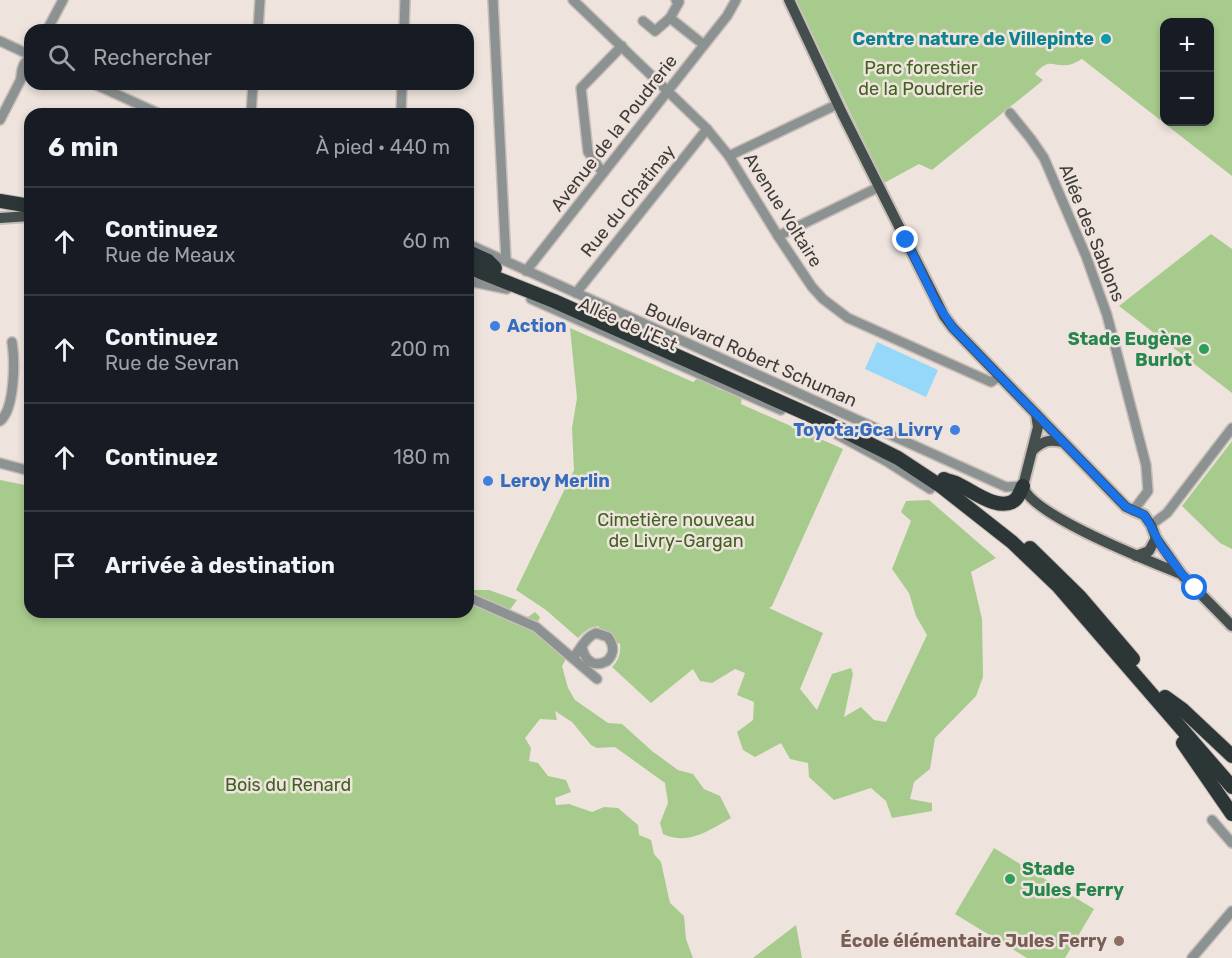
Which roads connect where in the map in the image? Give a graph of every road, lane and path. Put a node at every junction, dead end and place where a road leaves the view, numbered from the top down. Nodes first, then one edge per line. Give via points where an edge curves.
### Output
1 (63, 0) edge
2 (260, 0) edge
3 (405, 0) edge
4 (492, 0) edge
5 (575, 0) edge
6 (676, 0) edge
7 (736, 0) edge
8 (743, 0) edge
9 (782, 0) edge
10 (789, 0) edge
11 (727, 16) junction
12 (670, 18) junction
13 (643, 21) dead end
14 (50, 24) edge
15 (258, 24) edge
16 (404, 24) edge
17 (799, 24) junction
18 (0, 41) edge
19 (704, 45) junction
20 (622, 46) junction
21 (24, 54) edge
22 (24, 64) edge
23 (24, 75) edge
24 (21, 79) junction
25 (107, 90) edge
26 (253, 90) edge
27 (402, 90) edge
28 (668, 90) junction
29 (838, 104) junction
30 (147, 108) edge
31 (251, 108) edge
32 (401, 108) edge
33 (1010, 112) dead end
34 (0, 120) edge
35 (707, 129) junction
36 (729, 156) junction
37 (603, 173) junction
38 (879, 187) junction
39 (0, 201) edge
40 (24, 205) edge
41 (24, 216) edge
42 (0, 218) edge
43 (778, 236) junction
44 (474, 248) edge
45 (474, 255) edge
46 (474, 260) edge
47 (501, 265) junction
48 (474, 269) edge
49 (526, 271) junction
50 (474, 282) edge
51 (576, 293) junction
52 (12, 342) dead end
53 (1000, 376) junction
54 (1036, 414) junction
55 (0, 421) edge
56 (1232, 428) edge
57 (1062, 442) junction
58 (1033, 450) junction
59 (0, 463) edge
60 (24, 469) edge
61 (944, 479) junction
62 (1023, 486) junction
63 (930, 489) dead end
64 (1133, 511) junction
65 (1151, 525) junction
66 (1156, 538) junction
67 (1136, 556) junction
68 (1182, 574) junction
69 (474, 600) edge
70 (1232, 626) edge
71 (582, 648) junction
72 (573, 658) junction
73 (602, 664) junction
74 (1165, 697) junction
75 (1173, 719) junction
76 (1232, 756) edge
77 (1232, 774) edge
78 (1232, 787) edge
79 (1232, 814) edge
80 (1212, 820) dead end
81 (1232, 843) edge
82 (1232, 911) edge
83 (1192, 958) edge

1 - 14 street
2 - 15 street
3 - 16 street
4 - 47 street
5 - 20 street, Avenue Voltaire
6 - 12 street via 679,2
7 - 11 street, Avenue de la Poudrerie
8 - 11 street, Avenue de la Poudrerie
9 - 17 main road
10 - 17 main road
11 - 19 street, Avenue de la Poudrerie
12 - 13 street via 655,31
12 - 19 street
17 - 29 main road
18 - 21 street
19 - 28 street, Avenue de la Poudrerie
20 - 28 street, Avenue Voltaire
20 - 37 street via 581,88 588,152
22 - 24 street
23 - 24 street
24 - 34 street
25 - 30 street
26 - 31 street
27 - 32 street
28 - 35 street, Avenue Voltaire
28 - 37 street, Avenue de la Poudrerie
29 - 36 street
29 - 38 main road
33 - 64 street, Allée des Sablons via 1044,159 1077,231 1107,315 1146,465 1148,491
35 - 36 street, Avenue Voltaire
35 - 51 street, Rue du Chatinay
36 - 43 street, Avenue Voltaire
37 - 49 street, Avenue de la Poudrerie
38 - 43 street
38 - 53 main road via 945,316
39 - 40 highway
41 - 42 main road
43 - 53 street, Avenue Voltaire via 823,299 848,318 991,382
44 - 47 street, Boulevard Robert Schuman
45 - 47 highway
46 - 47 highway
47 - 49 street, Boulevard Robert Schuman
47 - 61 highway via 836,419
48 - 75 highway via 555,300 898,458 1012,542 1058,586
49 - 51 street, Boulevard Robert Schuman
50 - 63 street, Allée de l'Est via 498,285 812,423
51 - 62 street, Boulevard Robert Schuman via 1006,487
52 - 55 street via 10,407
53 - 54 main road
54 - 57 main road
54 - 58 main road via 1038,427
56 - 65 street via 1167,513
57 - 58 main road via 1041,442
57 - 64 main road
58 - 62 main road
59 - 60 street
61 - 62 highway via 1000,503 1016,499
61 - 74 highway via 1047,562
62 - 67 main road via 1037,505
64 - 65 main road via 1144,515
65 - 66 main road
66 - 67 main road via 1149,551
66 - 68 main road
67 - 68 main road
68 - 70 main road
69 - 72 street via 536,627
71 - 72 street
71 - 73 street via 589,662
71 - 73 street via 590,636 608,637 613,651
72 - 73 street via 595,677
74 - 76 highway
74 - 77 highway
75 - 78 highway
75 - 79 highway via 1179,738
80 - 81 street
82 - 83 street

